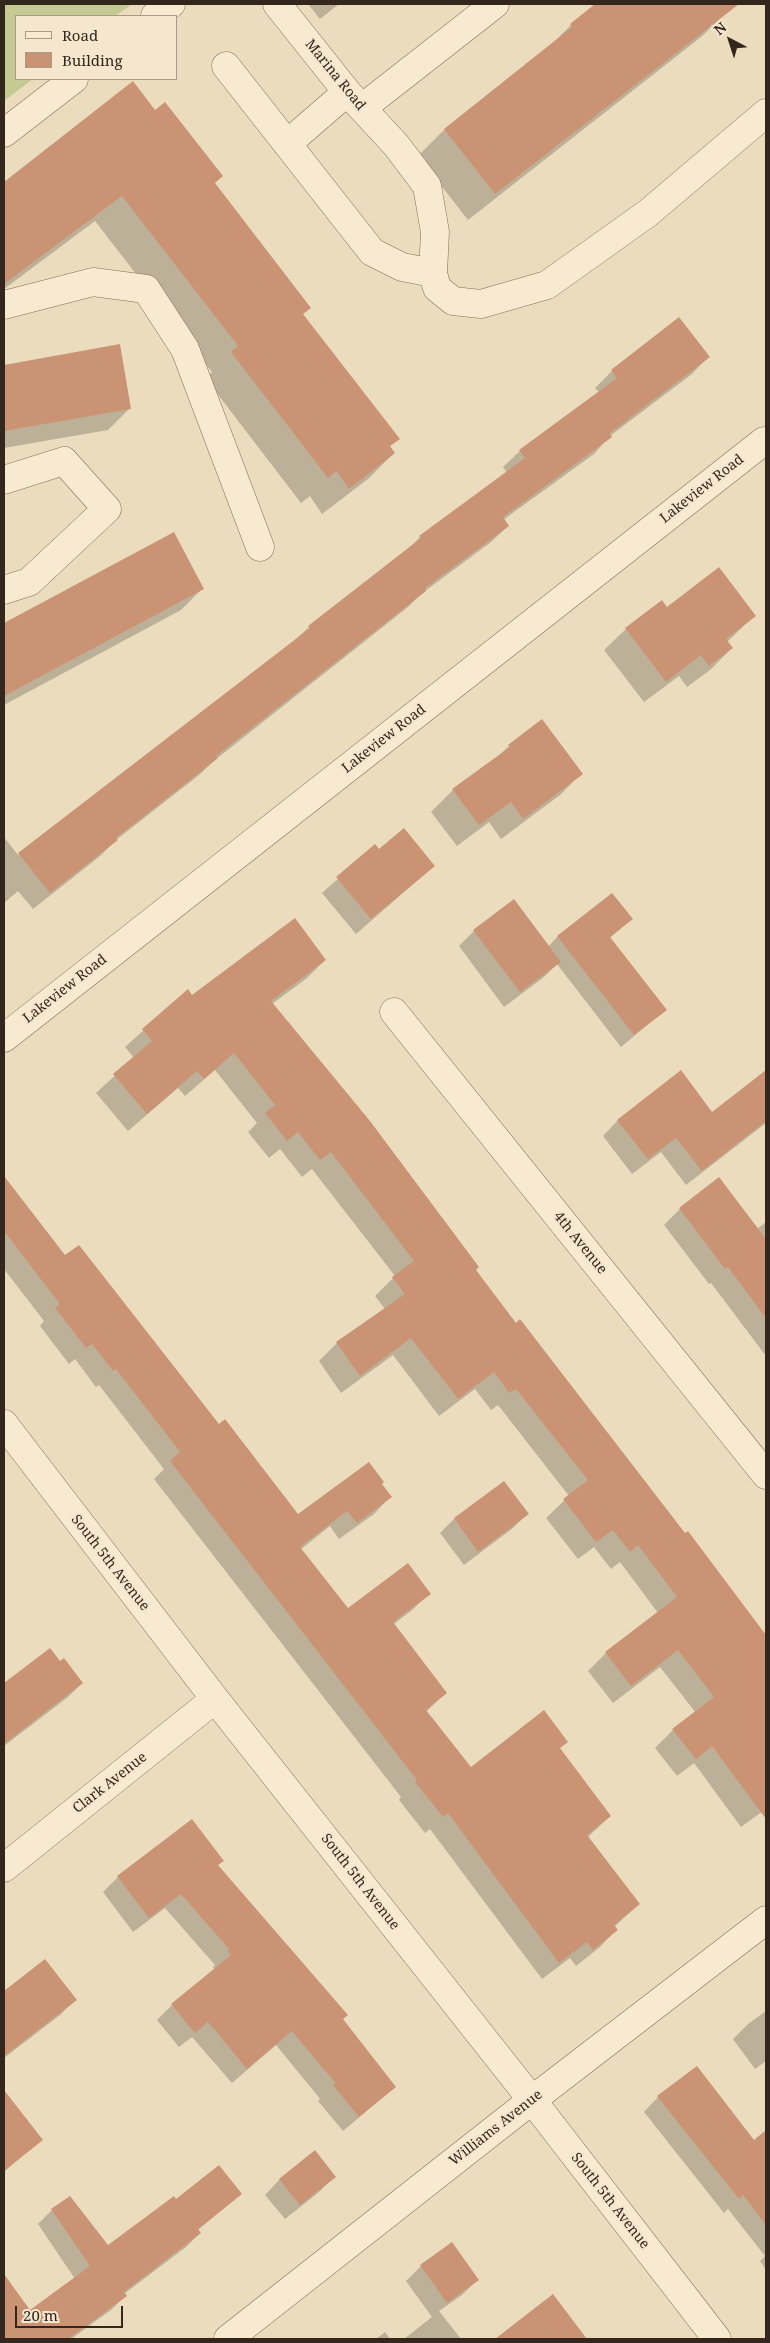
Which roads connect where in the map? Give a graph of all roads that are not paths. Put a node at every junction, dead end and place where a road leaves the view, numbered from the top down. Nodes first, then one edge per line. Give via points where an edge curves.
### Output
1 (171, 4) edge
2 (277, 4) edge
3 (495, 4) edge
4 (156, 15) edge
5 (226, 66) dead end
6 (73, 80) edge
7 (354, 100) junction
8 (766, 113) edge
9 (4, 133) edge
10 (287, 144) junction
11 (433, 273) junction
12 (4, 305) edge
13 (765, 443) edge
14 (4, 480) edge
15 (260, 547) dead end
16 (4, 590) edge
17 (394, 1012) dead end
18 (4, 1038) edge
19 (4, 1424) edge
20 (766, 1475) edge
21 (216, 1699) junction
22 (4, 1868) edge
23 (766, 1920) edge
24 (532, 2100) junction
25 (228, 2339) edge
26 (717, 2339) edge

1 - 4 street
2 - 7 street, Marina Road
3 - 7 street
5 - 10 street
6 - 9 street
7 - 10 street
7 - 11 street, Marina Road via 396,144 427,186 434,232
8 - 11 street via 648,213 547,285 482,304 454,300 437,288
10 - 11 street via 372,252 402,267
12 - 15 street via 93,282 146,289 185,349
13 - 18 street, Lakeview Road
14 - 16 street via 64,461 107,510 29,582
17 - 20 street, 4th Avenue
19 - 21 street, South 5th Avenue
21 - 22 street, Clark Avenue
21 - 24 street, South 5th Avenue
23 - 24 street, Williams Avenue
24 - 25 street, Williams Avenue
24 - 26 street, South 5th Avenue

